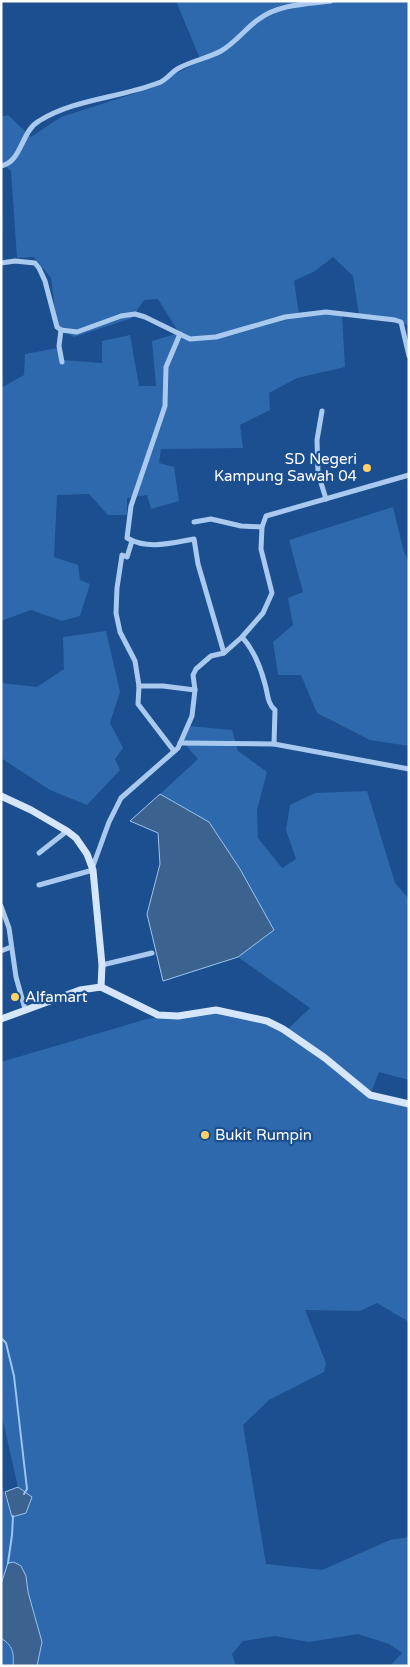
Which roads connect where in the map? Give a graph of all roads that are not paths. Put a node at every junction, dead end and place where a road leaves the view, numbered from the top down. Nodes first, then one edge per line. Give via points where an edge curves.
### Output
1 (331, 1) edge
2 (1, 166) edge
3 (1, 263) edge
4 (60, 330) junction
5 (180, 334) junction
6 (409, 356) edge
7 (62, 362) dead end
8 (322, 411) dead end
9 (409, 475) edge
10 (326, 499) junction
11 (194, 522) dead end
12 (262, 528) junction
13 (132, 541) junction
14 (242, 637) junction
15 (224, 653) junction
16 (138, 686) junction
17 (195, 690) junction
18 (180, 743) junction
19 (274, 744) junction
20 (174, 751) junction
21 (409, 769) edge
22 (1, 796) edge
23 (67, 831) junction
24 (39, 853) dead end
25 (93, 868) junction
26 (39, 886) dead end
27 (1, 906) edge
28 (12, 947) junction
29 (1, 951) edge
30 (152, 953) dead end
31 (102, 965) junction
32 (102, 987) junction
33 (26, 1010) junction
34 (1, 1019) edge
35 (409, 1104) edge

1 - 2 street via 273,10 222,50 179,68 160,83 51,114 36,122 15,158
3 - 4 street via 29,262 39,268
4 - 5 street via 77,332 135,314
4 - 7 street
5 - 6 street via 190,339 216,337 285,317 326,312 401,322
5 - 13 street via 166,367 165,406 131,506 126,538
8 - 10 street via 317,440 318,473
9 - 10 street
10 - 12 street via 266,516
11 - 12 street via 211,519
12 - 14 street via 261,548 272,594 263,613
13 - 15 street via 153,546 194,539
13 - 16 street via 127,557 122,555 116,613 120,632 134,661
14 - 15 street
14 - 19 street via 265,683 270,706 275,710
15 - 17 street via 210,656 196,669 193,675
16 - 17 street
16 - 20 street via 138,704
17 - 18 street via 192,716
18 - 19 street
18 - 20 street
19 - 21 street
20 - 25 street via 121,798
22 - 23 main road
23 - 24 street
23 - 25 main road via 76,838
25 - 26 street
25 - 31 main road
27 - 28 street
28 - 29 street
28 - 33 street via 16,977
30 - 31 street
31 - 32 main road
32 - 33 main road via 80,990
32 - 35 main road via 158,1015 178,1016 216,1010 267,1021 325,1058 370,1095
33 - 34 main road

